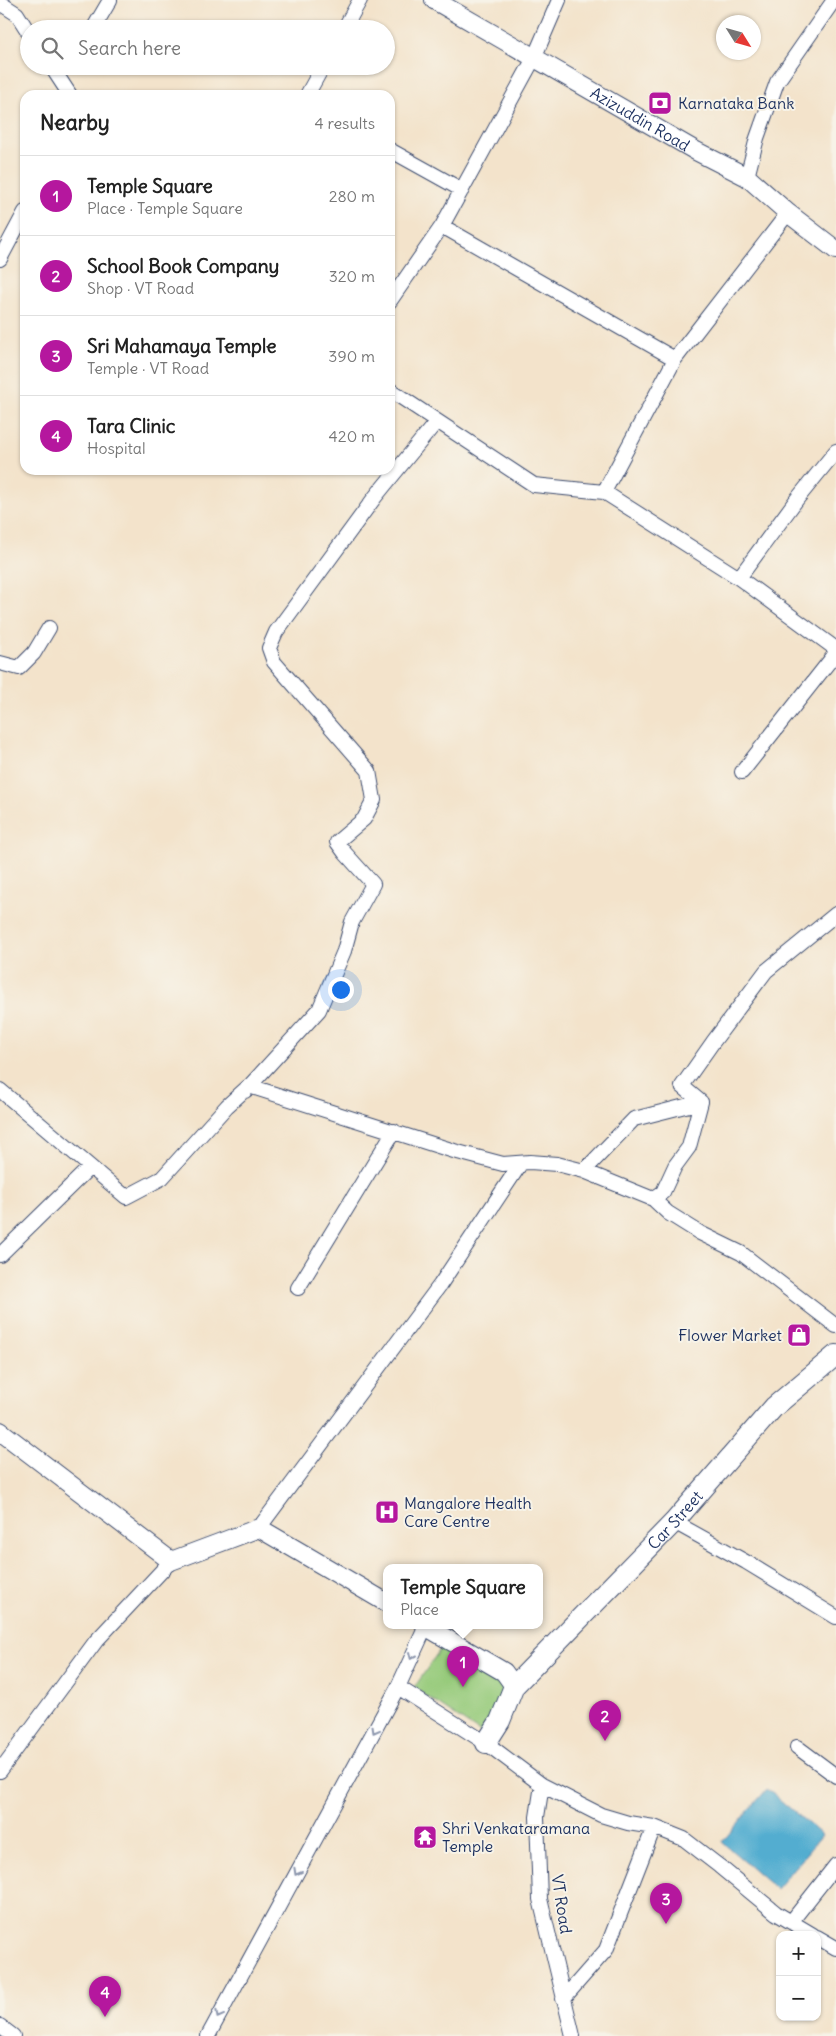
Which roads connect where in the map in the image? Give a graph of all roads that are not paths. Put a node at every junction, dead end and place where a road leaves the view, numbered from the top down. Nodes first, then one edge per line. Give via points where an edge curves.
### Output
1 (110, 0) edge
2 (360, 0) edge
3 (434, 0) edge
4 (559, 0) edge
5 (834, 0) edge
6 (0, 3) edge
7 (20, 20) edge
8 (98, 20) edge
9 (349, 20) edge
10 (534, 58) junction
11 (57, 75) edge
12 (318, 75) edge
13 (67, 90) edge
14 (310, 90) edge
15 (395, 153) edge
16 (747, 177) junction
17 (462, 190) junction
18 (788, 212) junction
19 (20, 221) edge
20 (442, 226) junction
21 (836, 250) edge
22 (0, 259) edge
23 (395, 294) edge
24 (675, 359) junction
25 (395, 393) edge
26 (437, 421) junction
27 (836, 451) edge
28 (395, 472) edge
29 (393, 475) edge
30 (604, 492) junction
31 (739, 578) junction
32 (49, 628) dead end
33 (836, 649) edge
34 (836, 653) edge
35 (0, 664) edge
36 (742, 772) dead end
37 (836, 914) edge
38 (0, 1090) edge
39 (245, 1091) junction
40 (701, 1102) junction
41 (394, 1131) junction
42 (520, 1162) junction
43 (503, 1164) junction
44 (90, 1167) junction
45 (584, 1171) junction
46 (509, 1179) junction
47 (653, 1199) junction
48 (0, 1255) edge
49 (298, 1288) dead end
50 (836, 1326) edge
51 (836, 1355) edge
52 (0, 1431) edge
53 (674, 1522) junction
54 (260, 1528) junction
55 (171, 1561) junction
56 (383, 1601) edge
57 (836, 1617) edge
58 (424, 1629) edge
59 (430, 1629) edge
60 (514, 1686) junction
61 (398, 1687) junction
62 (486, 1743) junction
63 (797, 1747) dead end
64 (0, 1771) edge
65 (836, 1776) edge
66 (542, 1785) junction
67 (654, 1827) junction
68 (836, 1865) edge
69 (792, 1922) junction
70 (807, 1931) edge
71 (821, 1939) edge
72 (836, 1948) edge
73 (563, 1999) junction
74 (0, 2026) edge
75 (13, 2036) edge
76 (208, 2036) edge
77 (573, 2036) edge

1 - 8 street
2 - 9 street
3 - 10 street, Azizuddin Road
4 - 10 street
5 - 16 street via 777,82
6 - 7 street
10 - 16 street, Azizuddin Road
10 - 17 street
11 - 13 street
12 - 14 street
15 - 17 street
16 - 18 street, Azizuddin Road
17 - 20 street
18 - 21 street, Azizuddin Road
18 - 24 street
19 - 22 street
20 - 23 street
20 - 24 street
24 - 30 street
25 - 26 street
26 - 28 street
26 - 30 street via 534,485
27 - 31 street
29 - 39 street via 276,632 269,648 274,662 368,771 374,800 364,819 337,842 374,884 352,922 344,951 319,1010
30 - 31 street
31 - 33 street
32 - 35 street via 34,653 19,668
34 - 36 street
37 - 40 street via 766,971 712,1042 682,1086
38 - 44 street
39 - 41 street via 250,1086
39 - 44 street via 227,1106 162,1178 126,1197
40 - 45 street via 634,1119
40 - 47 street via 689,1147 675,1166 663,1192
41 - 43 street
41 - 49 street
42 - 43 street
42 - 45 street via 558,1164
42 - 46 street
43 - 46 street
44 - 48 street
45 - 47 street
46 - 54 street via 440,1285
47 - 50 street via 668,1213 700,1233 741,1253
51 - 53 main road, Car Street via 774,1407
52 - 55 street
53 - 57 street
53 - 60 main road, Car Street
54 - 55 street
54 - 56 street
55 - 64 street via 96,1641
58 -> 61 street
59 - 60 street via 504,1672
60 - 62 main road via 500,1721
61 - 62 street
61 -> 76 street
62 - 66 street
63 - 65 street
66 - 67 street via 601,1815
66 - 73 street, VT Road via 537,1817 540,1899
67 - 69 street via 684,1839 776,1913
67 - 73 street via 606,1950
68 - 69 street
69 - 70 street
71 - 72 street
73 - 77 street, VT Road
74 - 75 street

